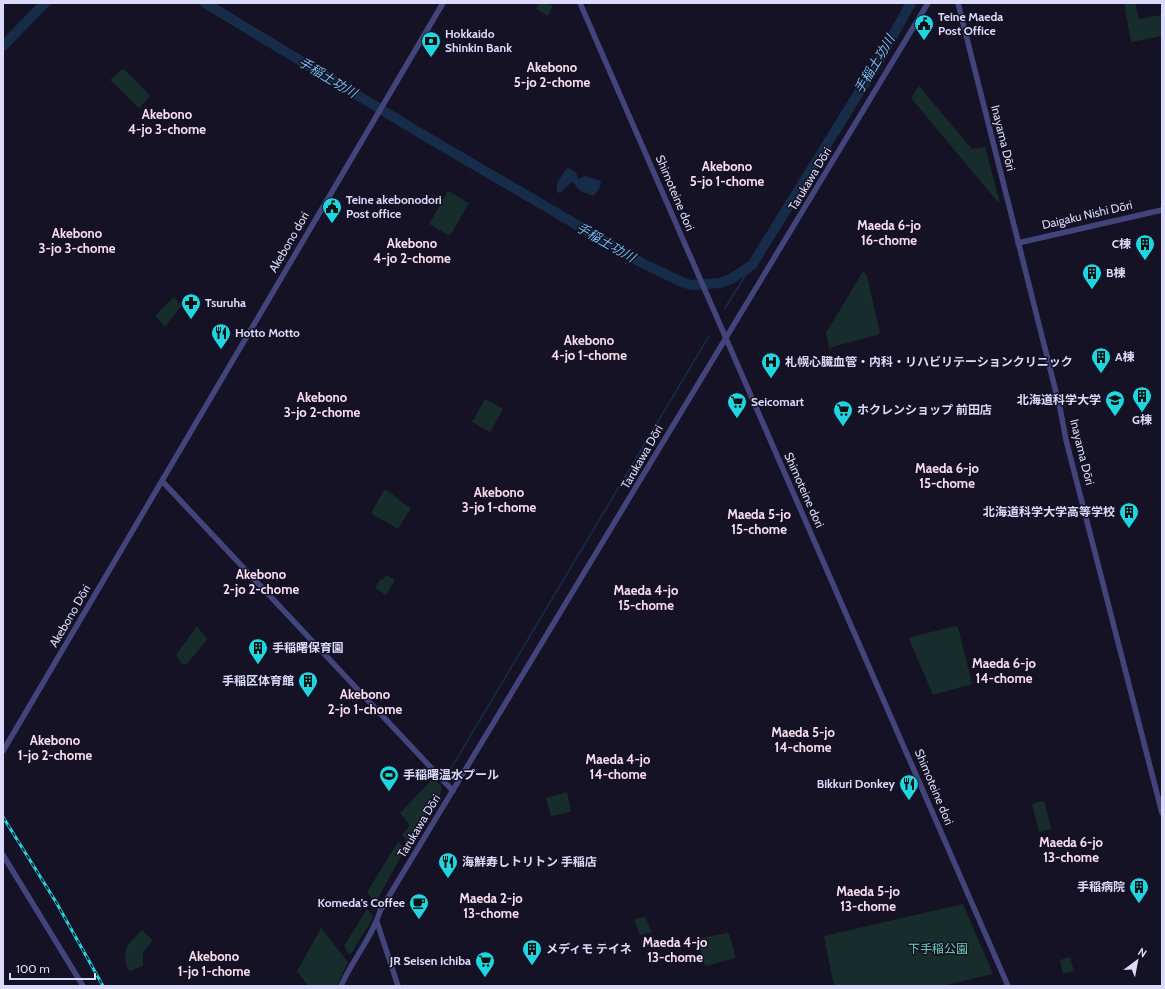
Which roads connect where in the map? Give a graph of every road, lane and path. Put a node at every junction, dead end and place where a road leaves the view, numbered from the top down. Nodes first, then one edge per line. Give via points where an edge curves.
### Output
1 (443, 3) edge
2 (580, 3) edge
3 (928, 3) edge
4 (958, 3) edge
5 (1162, 210) edge
6 (1018, 243) junction
7 (727, 338) junction
8 (162, 481) junction
9 (155, 493) joint
10 (3, 751) edge
11 (453, 791) junction
12 (1162, 813) edge
13 (3, 855) edge
14 (377, 922) junction
15 (83, 986) edge
16 (341, 986) edge
17 (398, 986) edge
18 (1008, 986) edge

1 - 8 street, Akebono dori
2 - 7 street, Shimoteine dori
3 - 7 street, Tarukawa Dōri
4 - 6 street, Inayama Dōri
5 - 6 street, Daigaku Nishi Dōri
6 - 12 street, Inayama Dōri
7 - 11 street, Tarukawa Dōri
7 - 18 street, Shimoteine dori
8 - 9 street, Akebono dori
8 - 11 street
9 - 10 street, Akebono Dōri
11 - 14 street, Tarukawa Dōri via 380,911
13 - 15 street
14 - 16 street, Tarukawa Dōri
14 - 17 street

